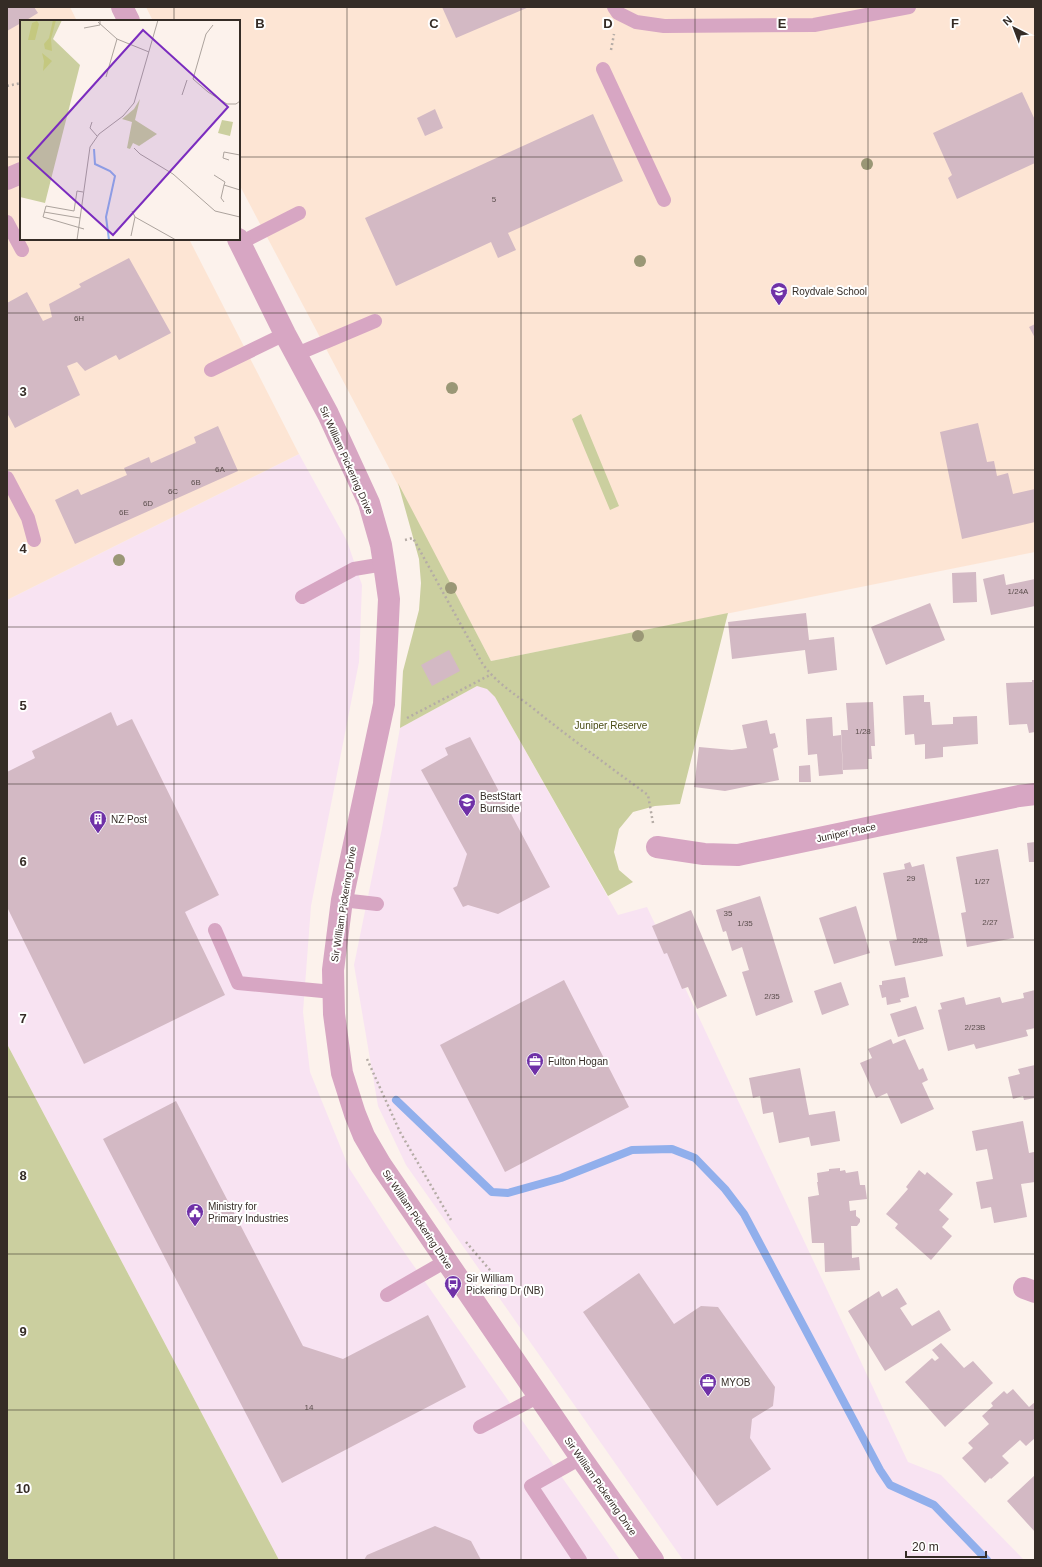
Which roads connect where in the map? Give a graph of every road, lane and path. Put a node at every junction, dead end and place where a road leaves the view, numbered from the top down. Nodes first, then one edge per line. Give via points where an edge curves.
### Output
1 (122, 7) edge
2 (614, 7) edge
3 (909, 7) edge
4 (128, 20) edge
5 (615, 31) dead end
6 (603, 69) joint
7 (20, 83) edge
8 (7, 86) edge
9 (20, 173) edge
10 (7, 179) edge
11 (664, 200) dead end
12 (299, 213) dead end
13 (7, 222) edge
14 (239, 241) edge
15 (22, 250) dead end
16 (375, 321) dead end
17 (285, 334) junction
18 (297, 354) junction
19 (211, 370) dead end
20 (7, 478) edge
21 (34, 540) dead end
22 (382, 555) junction
23 (302, 597) dead end
24 (490, 675) junction
25 (406, 718) dead end
26 (1035, 794) edge
27 (657, 847) joint
28 (342, 900) junction
29 (377, 904) dead end
30 (215, 930) dead end
31 (333, 992) junction
32 (364, 1054) dead end
33 (455, 1227) dead end
34 (464, 1240) dead end
35 (446, 1261) junction
36 (387, 1295) dead end
37 (500, 1296) dead end
38 (539, 1396) junction
39 (480, 1427) dead end
40 (581, 1458) junction
41 (580, 1560) edge
42 (653, 1560) edge

1 - 4 street
2 - 3 lane via 618,13 636,22 664,26 814,25
5 - 6 path via 608,60
6 - 11 lane
7 - 8 path
9 - 10 street
12 - 14 lane
13 - 15 lane
14 - 17 street, Sir William Pickering Drive
16 - 18 lane
17 - 18 street, Sir William Pickering Drive
17 - 19 lane
18 - 22 street, Sir William Pickering Drive via 369,503
20 - 21 lane via 28,518
22 - 23 lane
22 - 24 path via 414,538
22 - 28 street, Sir William Pickering Drive via 388,599 384,704
24 - 25 path
24 - 27 path via 648,796
26 - 27 street, Juniper Place via 738,855 704,854
28 - 29 lane
28 - 31 street, Sir William Pickering Drive via 333,970
30 - 31 lane via 238,984
31 - 35 street, Sir William Pickering Drive via 342,1074 364,1136
32 - 33 path via 400,1132
34 - 37 path via 495,1276
35 - 36 lane
35 - 38 street, Sir William Pickering Drive
38 - 39 lane
38 - 40 street, Sir William Pickering Drive
40 - 41 lane via 531,1486
40 - 42 street, Sir William Pickering Drive

